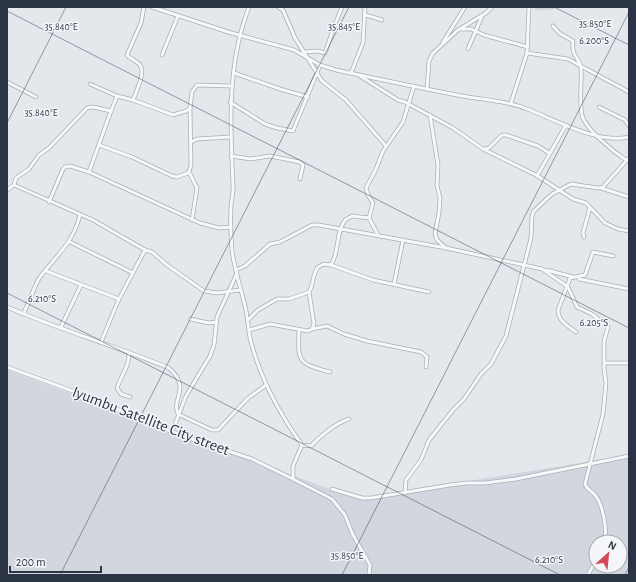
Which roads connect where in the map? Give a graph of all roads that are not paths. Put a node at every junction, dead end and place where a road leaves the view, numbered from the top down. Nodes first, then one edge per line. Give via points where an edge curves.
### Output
1 (144, 7) edge
2 (152, 7) edge
3 (249, 7) edge
4 (278, 7) edge
5 (342, 7) edge
6 (365, 7) edge
7 (465, 7) edge
8 (492, 7) edge
9 (529, 7) edge
10 (537, 7) edge
11 (552, 7) edge
12 (366, 15) junction
13 (178, 16) junction
14 (482, 16) junction
15 (382, 20) dead end
16 (553, 26) dead end
17 (459, 29) junction
18 (476, 31) junction
19 (240, 35) junction
20 (440, 46) junction
21 (528, 47) junction
22 (468, 49) dead end
23 (304, 53) junction
24 (527, 53) junction
25 (162, 55) dead end
26 (320, 64) junction
27 (581, 67) junction
28 (234, 73) junction
29 (351, 73) junction
30 (317, 74) junction
31 (358, 75) junction
32 (7, 82) edge
33 (90, 84) dead end
34 (231, 86) junction
35 (414, 86) junction
36 (427, 89) junction
37 (629, 92) edge
38 (117, 96) junction
39 (36, 97) dead end
40 (308, 97) junction
41 (133, 100) junction
42 (230, 102) junction
43 (511, 103) junction
44 (409, 104) junction
45 (599, 107) dead end
46 (190, 108) junction
47 (111, 111) junction
48 (430, 116) junction
49 (566, 125) junction
50 (629, 126) edge
51 (596, 135) junction
52 (230, 137) junction
53 (629, 137) edge
54 (191, 142) junction
55 (99, 145) junction
56 (386, 146) junction
57 (483, 149) junction
58 (549, 153) junction
59 (231, 156) junction
60 (628, 159) edge
61 (89, 172) junction
62 (189, 172) junction
63 (537, 176) junction
64 (300, 179) dead end
65 (14, 185) junction
66 (600, 188) junction
67 (7, 190) edge
68 (559, 190) junction
69 (629, 197) edge
70 (49, 202) junction
71 (590, 207) junction
72 (80, 215) junction
73 (369, 218) junction
74 (192, 220) junction
75 (231, 227) junction
76 (341, 229) junction
77 (629, 230) edge
78 (378, 235) junction
79 (584, 237) dead end
80 (403, 240) junction
81 (70, 242) junction
82 (446, 248) junction
83 (145, 250) junction
84 (613, 256) dead end
85 (331, 265) junction
86 (523, 266) junction
87 (542, 269) junction
88 (46, 271) junction
89 (236, 271) junction
90 (133, 273) junction
91 (575, 278) junction
92 (394, 284) junction
93 (82, 285) junction
94 (567, 286) junction
95 (629, 289) edge
96 (240, 290) junction
97 (228, 292) junction
98 (309, 292) junction
99 (429, 292) dead end
100 (119, 299) junction
101 (7, 307) edge
102 (23, 314) junction
103 (190, 319) dead end
104 (248, 320) junction
105 (216, 322) junction
106 (61, 327) junction
107 (312, 329) junction
108 (249, 330) junction
109 (299, 330) junction
110 (576, 332) dead end
111 (101, 342) junction
112 (129, 352) junction
113 (605, 363) junction
114 (629, 363) edge
115 (7, 367) edge
116 (426, 368) dead end
117 (330, 372) dead end
118 (266, 385) junction
119 (130, 397) dead end
120 (178, 414) junction
121 (349, 420) dead end
122 (172, 432) junction
123 (302, 445) junction
124 (629, 456) edge
125 (590, 464) junction
126 (293, 478) junction
127 (332, 489) dead end
128 (405, 493) junction
129 (606, 534) edge
130 (369, 575) edge

1 - 41 street via 141,23 128,55 139,64 142,74
2 - 13 street
3 - 19 street
4 - 23 street via 282,10
5 - 23 street via 325,53
6 - 12 street
7 - 20 street
8 - 14 street
9 - 21 street
10 - 11 street
12 - 15 street
12 - 29 street via 363,43
13 - 19 street
13 - 25 street
14 - 17 street
14 - 18 street
16 - 27 street via 573,41 572,52
17 - 18 street
17 - 20 street
18 - 21 street
18 - 22 street
19 - 23 street
19 - 28 street
20 - 36 street via 429,61
21 - 24 street
23 - 26 street
23 - 30 street
24 - 27 street via 561,57
24 - 43 street
26 - 29 street
26 - 30 street
27 - 37 street
27 - 51 street via 582,117
28 - 34 street
28 - 40 street
29 - 31 street
30 - 40 street
30 - 56 street via 346,100
31 - 35 street
31 - 44 street
32 - 39 street
33 - 38 street
34 - 42 street
34 - 46 street via 197,85 192,92
35 - 36 street
35 - 44 street
36 - 43 street
38 - 41 street
38 - 47 street
40 - 42 street via 293,131 265,124
41 - 46 street via 173,115
42 - 52 street
43 - 49 street
44 - 48 street
44 - 56 street via 399,130
45 - 50 street via 625,120
46 - 54 street
47 - 55 street
47 - 65 street via 87,108 39,155 29,169 16,178
48 - 57 street via 454,128
48 - 82 street via 438,165 437,186 440,198 435,234 437,240
49 - 51 street
49 - 58 street
51 - 53 street via 608,138
51 - 60 street via 610,150
52 - 54 street via 197,139
52 - 59 street
54 - 62 street
55 - 61 street
55 - 62 street via 172,176 177,177
56 - 73 street via 366,188 373,203
57 - 58 street via 489,148 502,135 506,135 538,146
57 - 63 street
58 - 63 street
59 - 64 street via 251,159 270,156 300,162 303,165
59 - 75 street via 234,186 230,207
60 - 66 street via 609,182
61 - 70 street via 65,167
61 - 74 street
62 - 74 street via 197,188
63 - 68 street
65 - 67 street
65 - 70 street
66 - 68 street via 574,184
66 - 69 street
68 - 71 street
68 - 86 street via 545,199 532,214 531,238
70 - 72 street
71 - 77 street via 605,223 618,229
71 - 79 street
72 - 81 street
72 - 83 street
73 - 76 street via 352,216 345,220
73 - 78 street
74 - 75 street via 208,226
75 - 89 street
76 - 78 street
76 - 85 street
76 - 89 street via 312,225 280,242 270,244
78 - 80 street
80 - 82 street
80 - 92 street
81 - 88 street
81 - 90 street
82 - 86 street
83 - 90 street
83 - 97 street via 152,252 204,291
84 - 91 street via 593,252 585,275
85 - 92 street via 373,280
85 - 98 street via 324,264 318,267
86 - 87 street
86 - 128 street via 506,336 494,358 464,399 429,440 421,460 406,480
87 - 91 street
87 - 94 street
88 - 93 street
88 - 102 street
89 - 96 street
89 - 97 street
90 - 100 street
91 - 94 street via 570,278
91 - 95 street
92 - 99 street
93 - 100 street
93 - 106 street
94 - 110 street via 558,314 561,320
94 - 113 street via 577,307 592,314 608,327 604,341
96 - 97 street
96 - 104 street
97 - 105 street
98 - 104 street via 289,299 277,299
98 - 107 street via 314,324
100 - 111 street
101 - 102 street
102 - 106 street
103 - 105 street
104 - 108 street
105 - 120 street via 214,345 210,356
106 - 111 street
107 - 109 street
107 - 116 street via 327,326 366,341 421,352 427,357
108 - 109 street via 270,324
108 - 118 street
109 - 117 street via 298,352 301,360
111 - 112 street
112 - 119 street via 129,360 117,388 121,394
112 - 120 street via 169,368 176,375 181,390 176,407
113 - 114 street
113 - 125 street via 603,418
115 - 122 street, Iyumbu Satellite City street
118 - 120 street via 247,399 218,430 198,425
118 - 123 street via 280,414
120 - 122 street
121 - 123 street via 331,429 312,446
122 - 126 street, Iyumbu Satellite City street via 252,459
123 - 126 street via 293,466
124 - 125 street
125 - 128 street via 516,479 467,483
125 - 129 street via 586,486 596,496 603,515
126 - 130 street, Iyumbu Satellite City street via 332,499 342,510 370,565
127 - 128 street via 362,498

